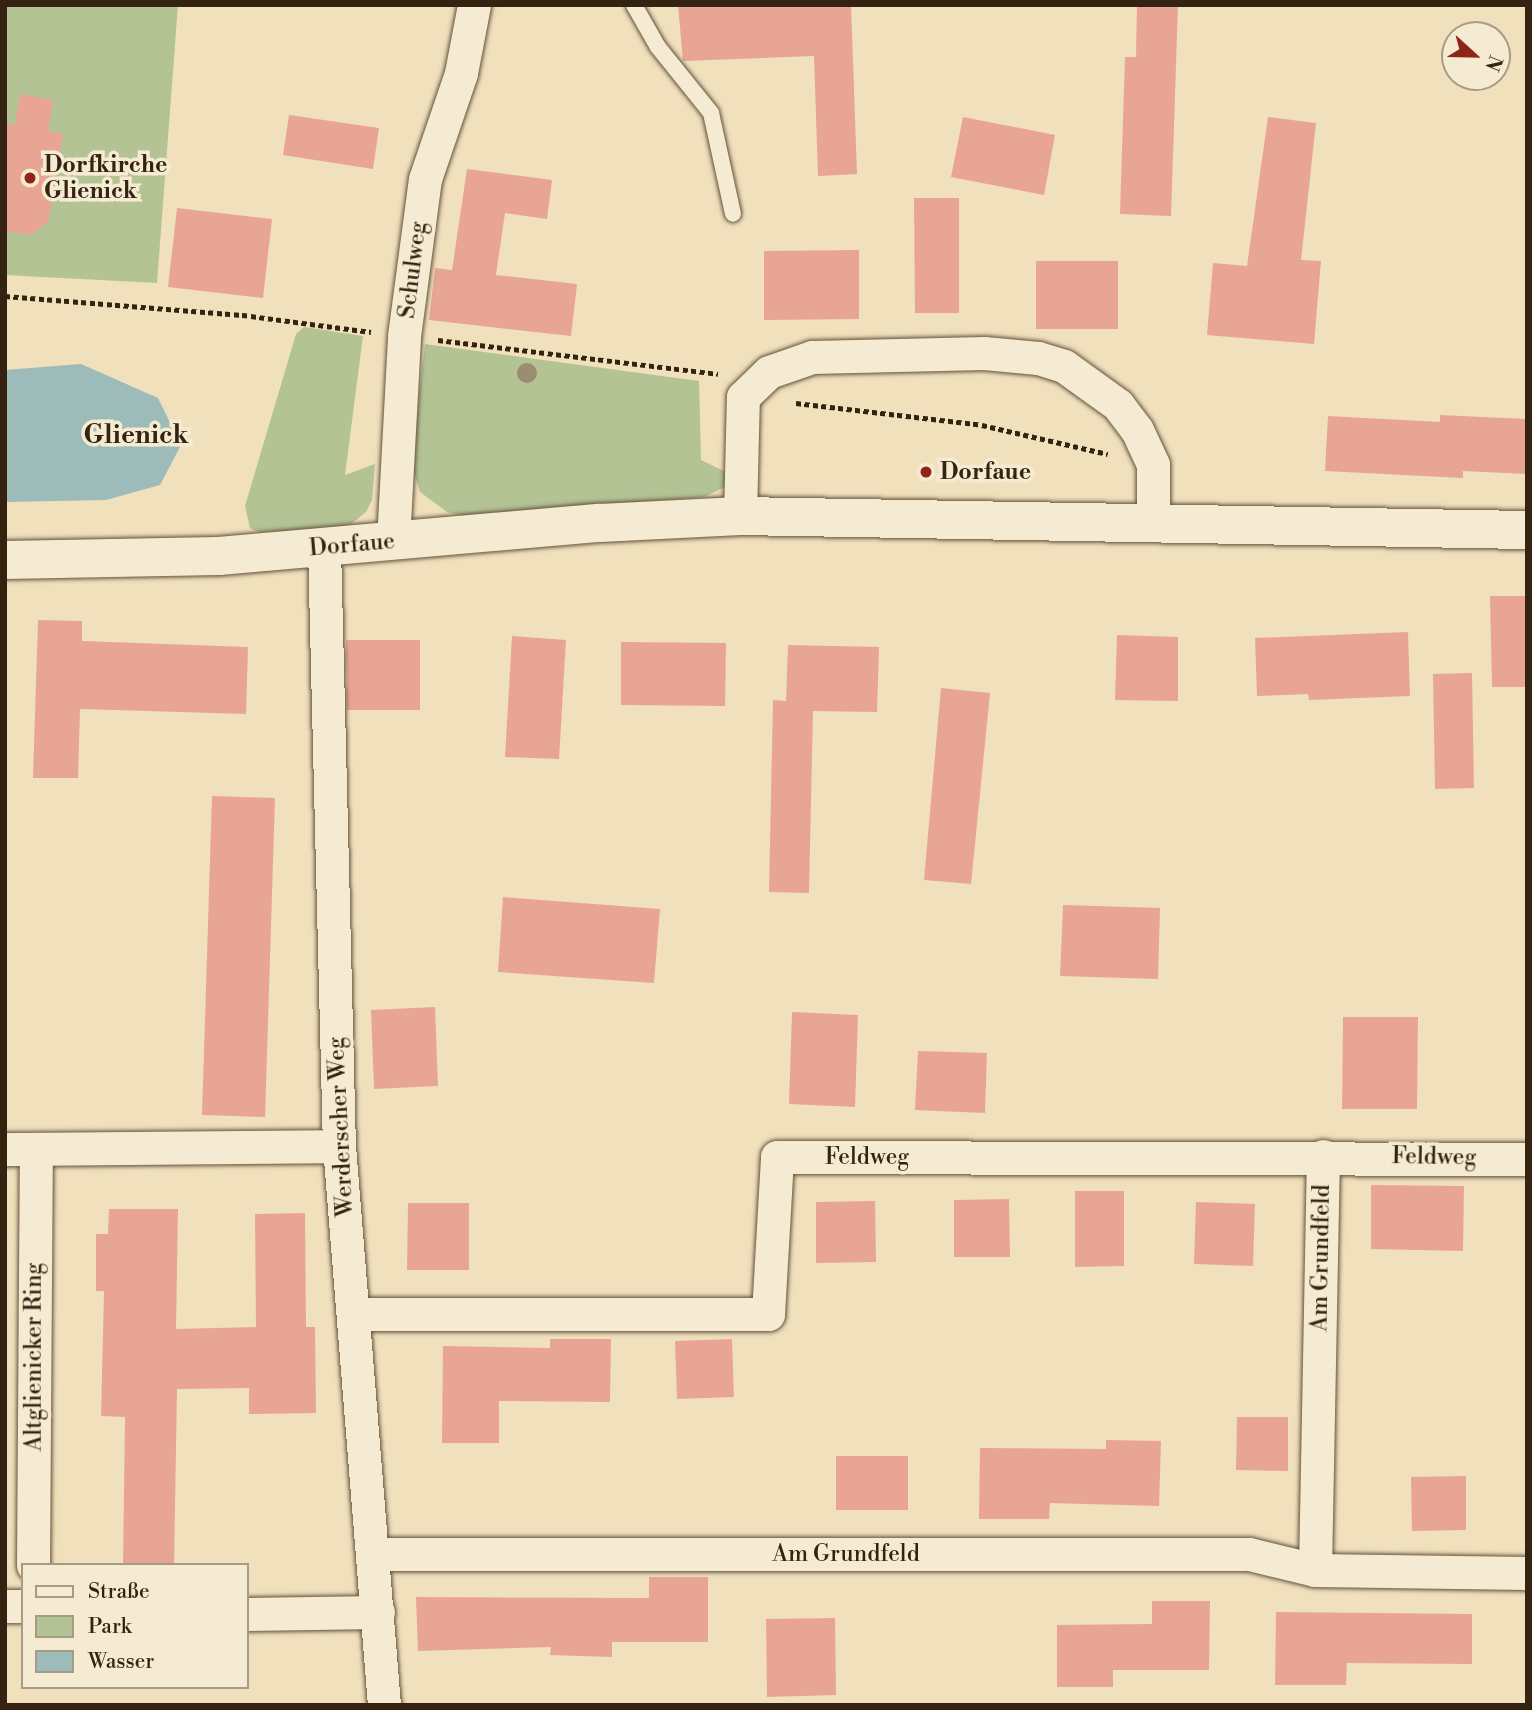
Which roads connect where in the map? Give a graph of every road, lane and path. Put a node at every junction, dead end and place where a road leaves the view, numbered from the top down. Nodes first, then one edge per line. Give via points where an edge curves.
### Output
1 (474, 5) edge
2 (634, 5) edge
3 (733, 214) dead end
4 (5, 296) edge
5 (404, 336) junction
6 (740, 516) junction
7 (1153, 521) junction
8 (1527, 530) edge
9 (393, 541) junction
10 (324, 547) junction
11 (5, 560) edge
12 (339, 1146) junction
13 (20, 1149) edge
14 (1323, 1156) junction
15 (1527, 1158) edge
16 (355, 1314) junction
17 (374, 1554) junction
18 (33, 1563) edge
19 (1315, 1570) junction
20 (1527, 1573) edge
21 (378, 1612) junction
22 (248, 1614) edge
23 (384, 1705) edge

1 - 5 street, Schulweg via 461,73 425,179
2 - 3 lane via 658,47 711,113
4 - 5 path via 251,316
5 - 9 street, Schulweg
6 - 7 main road, Dorfaue
6 - 7 street via 743,397 769,372 812,357 984,353 1038,358 1064,366 1118,405 1137,430 1153,465
6 - 9 main road, Dorfaue
7 - 8 main road, Dorfaue
9 - 10 main road, Dorfaue
10 - 11 main road, Dorfaue via 219,556
10 - 12 street, Werderscher Weg
12 - 13 street, Altglienicker Ring
12 - 16 street, Werderscher Weg
13 - 18 street, Altglienicker Ring
14 - 15 street, Feldweg
14 - 16 street, Feldweg via 777,1157 768,1314
14 - 19 street, Am Grundfeld
16 - 17 street, Werderscher Weg
17 - 19 street, Am Grundfeld via 1249,1554
17 - 21 street, Werderscher Weg
19 - 20 street, Am Grundfeld
21 - 22 street
21 - 23 street, Werderscher Weg

